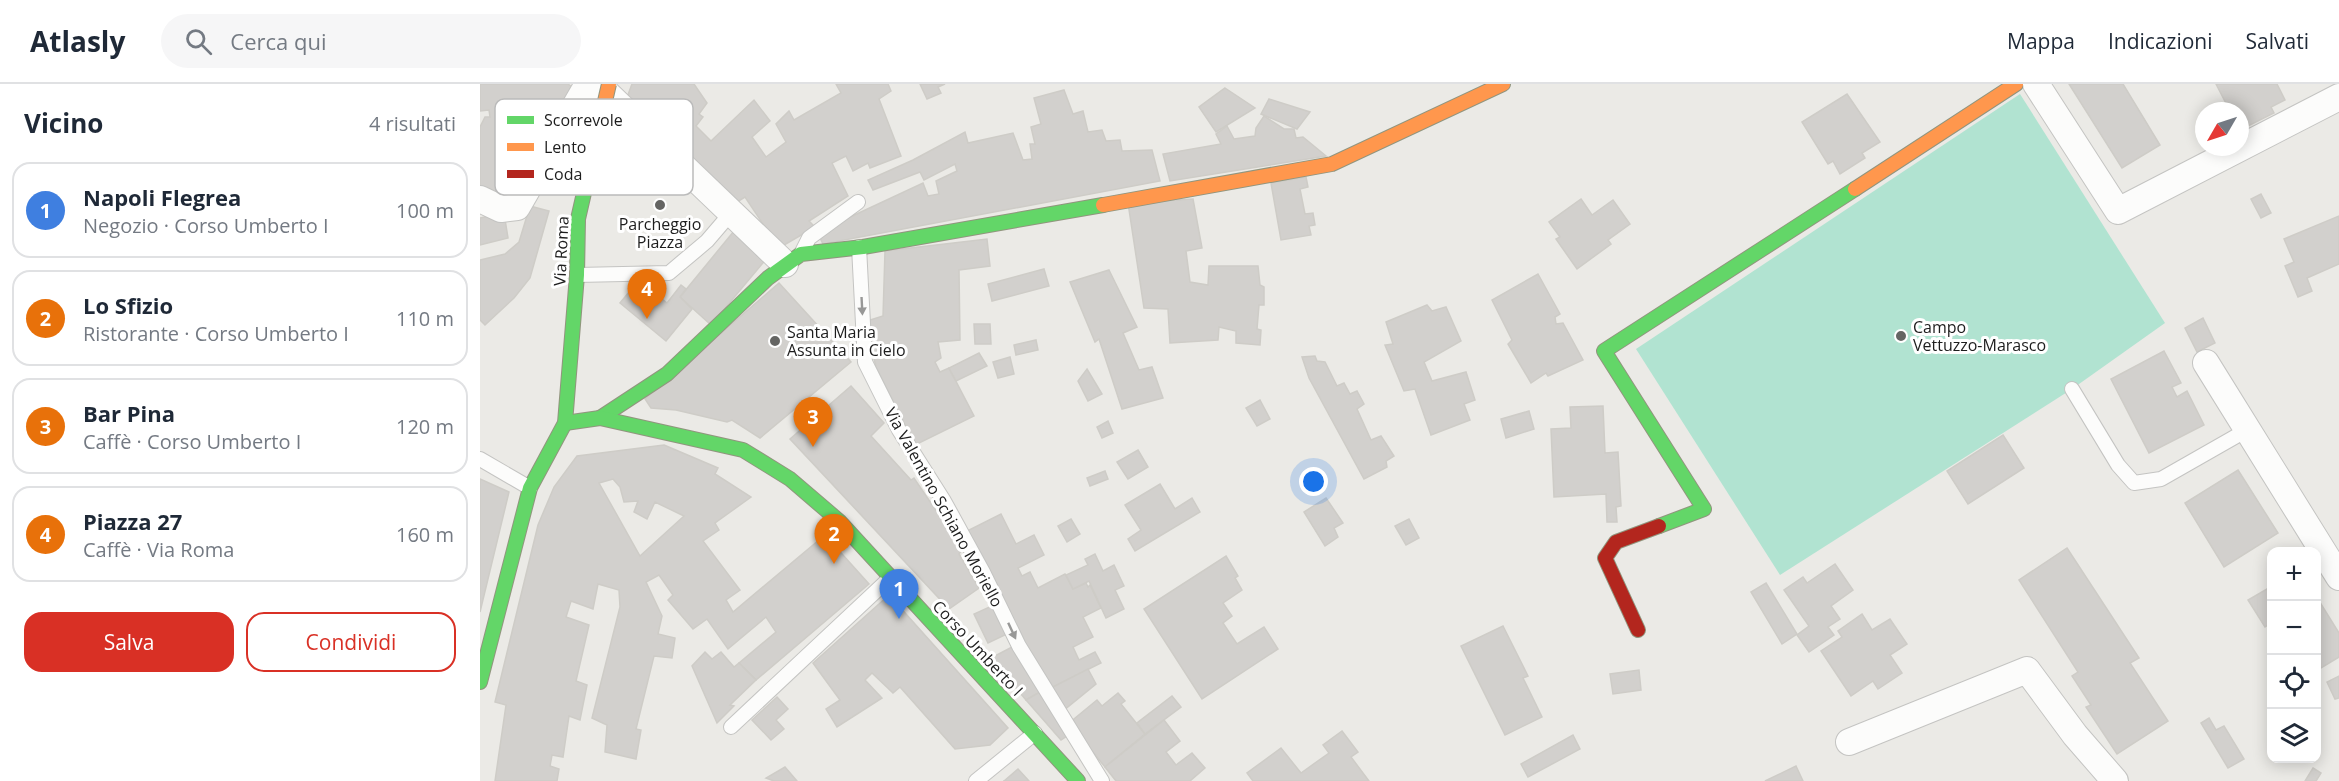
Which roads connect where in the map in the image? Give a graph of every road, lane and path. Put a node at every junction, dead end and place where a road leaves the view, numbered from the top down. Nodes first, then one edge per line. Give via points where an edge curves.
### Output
1 (588, 84) edge
2 (597, 84) edge
3 (609, 84) edge
4 (1503, 84) edge
5 (2016, 84) edge
6 (2036, 84) edge
7 (2339, 97) edge
8 (579, 99) edge
9 (606, 99) edge
10 (613, 99) edge
11 (693, 176) edge
12 (524, 195) edge
13 (583, 195) edge
14 (480, 199) edge
15 (858, 202) dead end
16 (731, 213) junction
17 (859, 247) junction
18 (793, 259) junction
19 (577, 275) junction
20 (2205, 363) dead end
21 (2072, 388) dead end
22 (600, 418) junction
23 (565, 423) junction
24 (2247, 430) junction
25 (480, 459) edge
26 (530, 488) junction
27 (891, 577) junction
28 (2339, 577) edge
29 (1638, 630) dead end
30 (480, 682) edge
31 (731, 727) dead end
32 (1035, 733) junction
33 (1849, 742) dead end
34 (976, 781) edge
35 (1078, 781) edge
36 (1101, 781) edge
37 (2115, 781) edge

1 - 8 street
2 - 10 street
3 - 9 street, Via Roma, bridge
4 - 17 street via 1332,164
5 - 29 street via 1604,351 1704,509 1616,542 1605,558
6 - 7 street via 2118,211
11 - 16 street
12 - 14 street via 517,207 501,209
13 - 19 street, Via Roma, bridge via 578,219
15 - 18 lane via 809,238
16 - 18 street
16 - 19 lane via 707,241 669,273
17 - 18 street
17 -> 36 lane, Via Valentino Schiano Moriello via 865,362 899,430 983,572 1019,646
18 - 22 street via 667,374
19 - 23 street, Via Roma
20 - 24 street
21 - 24 lane via 2118,465 2134,483 2161,479
22 - 23 street, Corso Umberto I
22 - 27 street, Corso Umberto I via 743,450 790,479 831,514
23 - 26 street
24 - 28 street
25 - 26 lane
26 - 30 street
27 - 31 lane
27 - 32 street, Corso Umberto I
32 - 34 lane
32 - 35 street, Corso Umberto I
33 - 37 street via 2027,670

